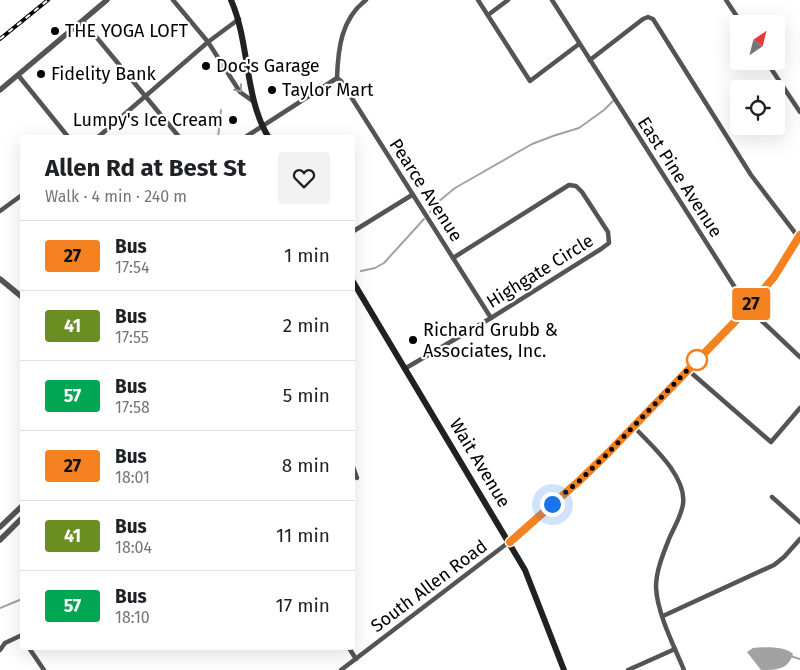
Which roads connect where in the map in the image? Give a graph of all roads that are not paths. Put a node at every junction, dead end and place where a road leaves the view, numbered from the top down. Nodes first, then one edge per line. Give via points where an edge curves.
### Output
1 (107, 0) edge
2 (173, 0) edge
3 (231, 0) edge
4 (366, 0) edge
5 (478, 0) edge
6 (508, 0) edge
7 (552, 0) edge
8 (726, 0) edge
9 (488, 15) junction
10 (736, 15) edge
11 (239, 19) junction
12 (83, 21) junction
13 (208, 42) junction
14 (579, 44) junction
15 (590, 60) junction
16 (772, 70) edge
17 (18, 75) junction
18 (337, 78) junction
19 (0, 90) edge
20 (145, 96) junction
21 (255, 102) junction
22 (800, 112) edge
23 (262, 126) junction
24 (67, 135) edge
25 (100, 135) edge
26 (178, 135) edge
27 (248, 135) edge
28 (267, 135) edge
29 (412, 195) junction
30 (20, 196) edge
31 (0, 211) edge
32 (355, 230) edge
33 (799, 237) edge
34 (453, 258) junction
35 (0, 279) edge
36 (355, 290) edge
37 (20, 295) edge
38 (748, 308) junction
39 (491, 318) junction
40 (800, 357) edge
41 (406, 368) junction
42 (688, 370) junction
43 (800, 408) edge
44 (633, 426) junction
45 (355, 472) edge
46 (357, 478) dead end
47 (772, 497) dead end
48 (20, 508) edge
49 (20, 520) edge
50 (800, 522) edge
51 (0, 527) edge
52 (800, 539) edge
53 (0, 540) edge
54 (510, 542) junction
55 (663, 616) junction
56 (20, 636) edge
57 (675, 649) junction
58 (0, 650) edge
59 (30, 650) edge
60 (350, 650) edge
61 (356, 659) junction
62 (44, 670) edge
63 (341, 670) edge
64 (564, 670) edge
65 (628, 670) edge
66 (684, 670) edge

1 - 12 street
2 - 13 street
3 - 11 main road
4 - 18 street via 345,27 338,54
5 - 9 street
6 - 9 street
7 - 14 street, East Pine Avenue
8 - 10 street
9 - 14 street via 530,81
11 - 13 street
11 - 21 main road
12 - 17 street
12 - 20 street
13 - 20 street
13 -> 21 street via 240,92
14 - 15 street, East Pine Avenue
15 - 33 street via 643,19 653,19 752,175
15 - 38 street, East Pine Avenue
16 - 22 street
17 - 19 street
17 - 24 street
18 - 23 street
18 - 29 street, Pearce Avenue
20 - 25 street
20 - 26 street
21 - 23 main road
23 - 27 street
23 - 28 main road
29 - 32 street
29 - 34 street, Pearce Avenue
30 - 31 street
33 - 38 street via 774,277
34 - 39 street, Pearce Avenue
34 - 39 street, Highgate Circle via 569,185 582,192 608,232 609,243 601,249
35 - 37 street
36 - 41 main road, Wait Avenue
38 - 40 street, East Pine Avenue
38 - 42 street
39 - 41 street, Highgate Circle
41 - 54 main road, Wait Avenue
42 - 43 street via 771,442
42 - 44 street
44 - 54 street via 579,481
44 - 55 street via 664,459 682,485 684,502 681,516 660,562 656,586
45 - 46 street
47 - 50 street
48 - 51 street
49 - 53 street
52 - 55 street via 784,557 768,568
54 - 61 street, South Allen Road
54 - 64 main road, Wait Avenue via 525,570
55 - 57 street
56 - 58 street via 5,643
57 - 65 street
57 - 66 street
59 - 62 street
60 - 61 street
61 - 63 street, South Allen Road

